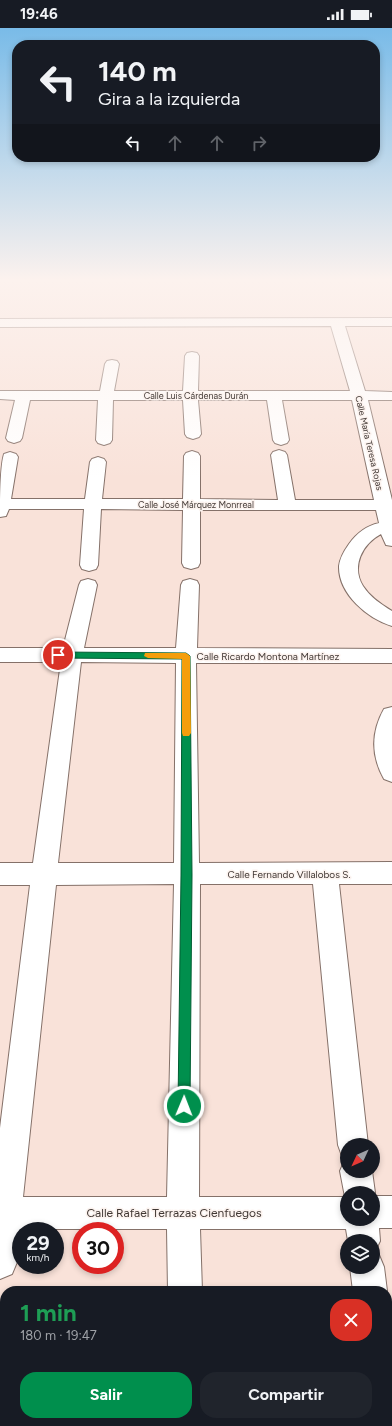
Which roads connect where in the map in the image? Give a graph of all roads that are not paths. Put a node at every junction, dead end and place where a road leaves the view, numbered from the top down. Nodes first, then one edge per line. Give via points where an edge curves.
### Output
1 (345, 347) edge
2 (192, 356) dead end
3 (112, 364) dead end
4 (0, 395) edge
5 (24, 395) junction
6 (106, 396) junction
7 (190, 396) junction
8 (274, 396) junction
9 (359, 396) junction
10 (392, 396) edge
11 (193, 434) dead end
12 (14, 438) dead end
13 (104, 440) dead end
14 (192, 456) dead end
15 (10, 457) dead end
16 (98, 462) dead end
17 (93, 504) junction
18 (191, 505) junction
19 (286, 505) junction
20 (388, 505) edge
21 (1, 507) edge
22 (391, 532) edge
23 (191, 563) dead end
24 (89, 565) dead end
25 (88, 585) dead end
26 (190, 585) dead end
27 (392, 619) edge
28 (0, 655) edge
29 (72, 655) junction
30 (186, 656) junction
31 (392, 656) edge
32 (392, 715) edge
33 (392, 773) edge
34 (392, 873) edge
35 (0, 874) edge
36 (325, 874) junction
37 (44, 875) junction
38 (186, 875) junction
39 (353, 1138) edge
40 (380, 1212) edge
41 (392, 1212) edge
42 (2, 1213) edge
43 (340, 1213) edge
44 (183, 1214) junction
45 (0, 1262) edge
46 (368, 1274) edge
47 (185, 1286) edge
48 (369, 1286) edge

1 - 9 street, Calle María Teresa Rojas
2 - 7 street
3 - 6 street
4 - 5 street, Calle Luis Cárdenas Durán
5 - 6 street, Calle Luis Cárdenas Durán
5 - 12 street
6 - 7 street, Calle Luis Cárdenas Durán
6 - 13 street
7 - 8 street, Calle Luis Cárdenas Durán
7 - 11 street
8 - 9 street, Calle Luis Cárdenas Durán
8 - 19 street
9 - 10 street, Calle Luis Cárdenas Durán
9 - 20 street, Calle María Teresa Rojas
14 - 18 street
15 - 21 street
16 - 17 street
17 - 18 street, Calle José Márquez Monrreal
17 - 21 street, Calle José Márquez Monrreal
17 - 24 street
18 - 19 street, Calle José Márquez Monrreal
18 - 23 street
19 - 20 street, Calle José Márquez Monrreal
20 - 22 street, Calle María Teresa Rojas
22 - 27 street via 373,531 361,540 349,564 353,587 375,608
25 - 29 street
26 - 30 street
28 - 29 street, Calle Ricardo Montona Martínez
29 - 30 street, Calle Ricardo Montona Martínez
29 - 37 street
30 - 31 street, Calle Ricardo Montona Martínez
30 - 38 street
32 - 33 street via 388,721 385,748
34 - 36 street, Calle Fernando Villalobos S.
35 - 37 street, Calle Fernando Villalobos S.
36 - 38 street, Calle Fernando Villalobos S.
36 - 39 street
37 - 38 street, Calle Fernando Villalobos S.
37 - 42 street
38 - 44 street
40 - 41 street
42 - 44 street, Calle Rafael Terrazas Cienfuegos
42 - 45 street
43 - 44 street, Calle Rafael Terrazas Cienfuegos
44 - 47 street
46 - 48 street

